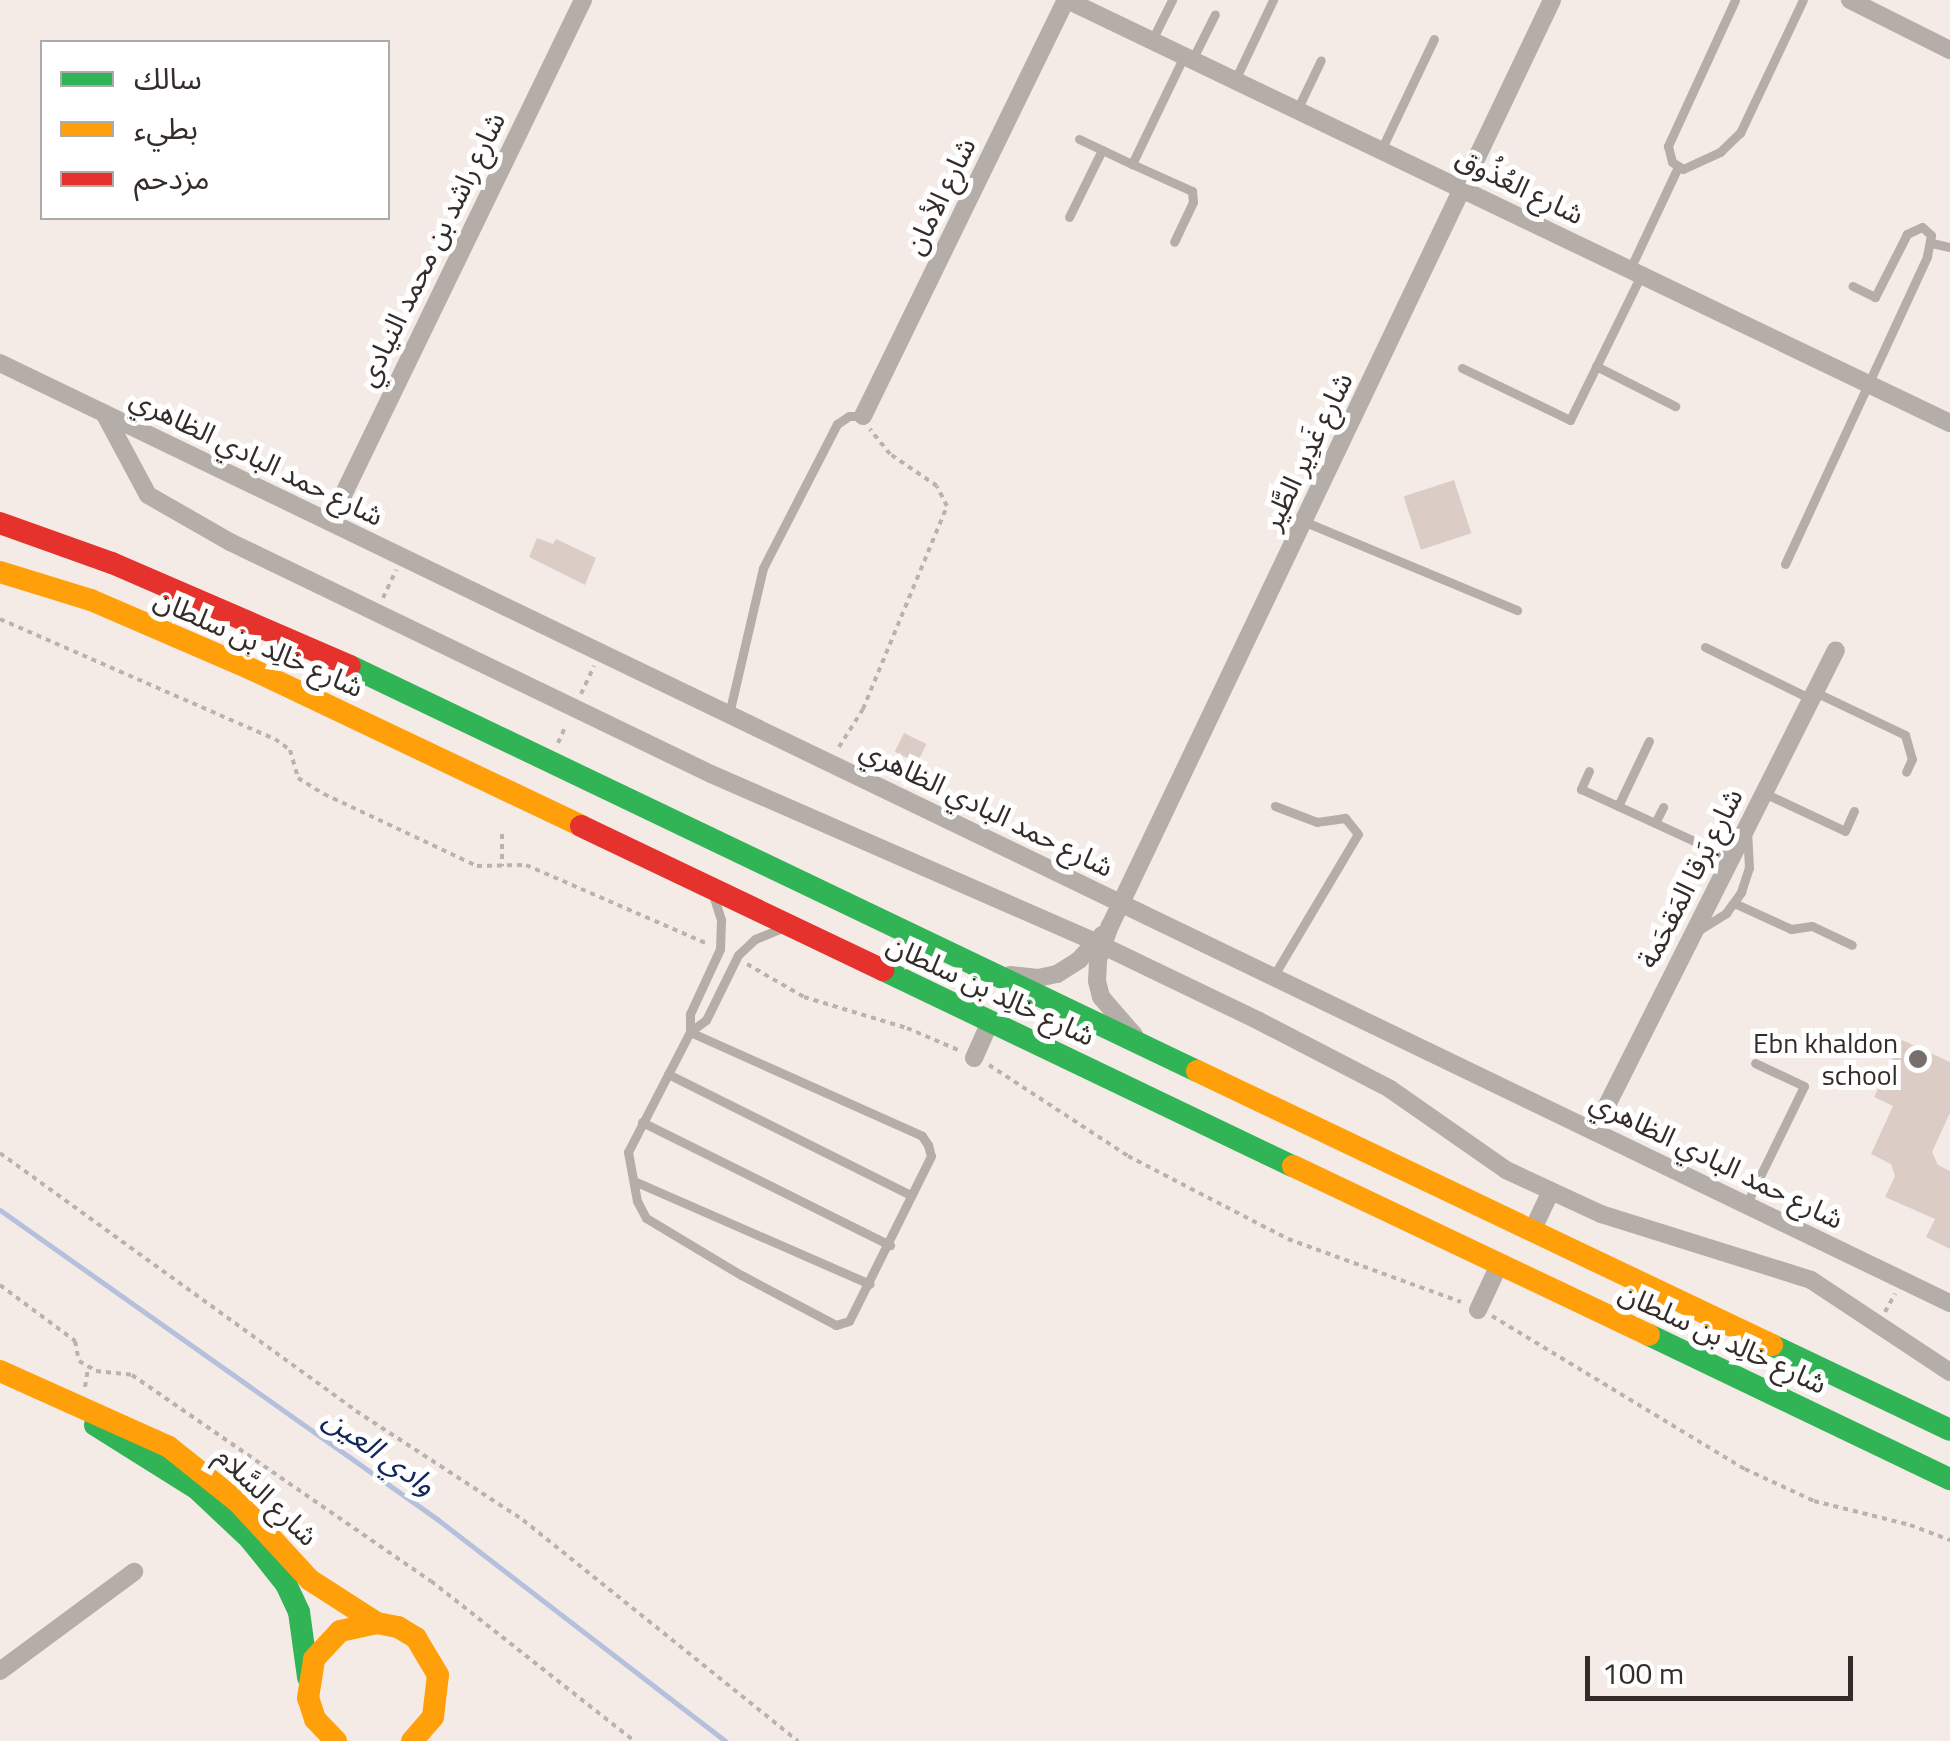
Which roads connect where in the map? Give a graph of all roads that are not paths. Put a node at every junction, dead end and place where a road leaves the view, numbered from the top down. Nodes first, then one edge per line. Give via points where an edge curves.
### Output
1 (582, 0) edge
2 (1066, 0) edge
3 (1172, 0) edge
4 (1274, 0) edge
5 (1552, 0) edge
6 (1735, 0) edge
7 (1802, 0) edge
8 (1850, 0) edge
9 (1215, 14) dead end
10 (1434, 39) dead end
11 (1152, 40) junction
12 (1950, 50) edge
13 (1188, 58) junction
14 (1321, 60) dead end
15 (1235, 80) junction
16 (1296, 110) junction
17 (1079, 139) dead end
18 (1102, 150) junction
19 (1382, 150) junction
20 (1132, 164) junction
21 (1678, 167) junction
22 (1461, 188) junction
23 (1069, 218) dead end
24 (1174, 242) dead end
25 (1932, 242) junction
26 (1950, 248) edge
27 (1636, 272) junction
28 (1852, 286) dead end
29 (0, 363) edge
30 (1596, 366) junction
31 (1462, 368) dead end
32 (1867, 383) junction
33 (1675, 406) dead end
34 (104, 413) junction
35 (863, 416) joint
36 (1950, 422) edge
37 (1304, 521) junction
38 (330, 522) junction
39 (0, 523) edge
40 (1785, 564) dead end
41 (0, 572) edge
42 (1517, 610) dead end
43 (1705, 647) dead end
44 (1836, 650) dead end
45 (1813, 695) junction
46 (729, 714) junction
47 (1649, 741) dead end
48 (1589, 771) dead end
49 (1906, 772) dead end
50 (1764, 793) junction
51 (1275, 806) dead end
52 (1618, 806) junction
53 (1663, 807) dead end
54 (1854, 811) dead end
55 (1655, 823) junction
56 (1746, 830) junction
57 (1731, 858) junction
58 (707, 888) junction
59 (1120, 903) junction
60 (1734, 903) junction
61 (792, 928) junction
62 (1694, 933) junction
63 (1099, 944) junction
64 (1852, 945) dead end
65 (993, 974) junction
66 (1273, 977) junction
67 (990, 1022) junction
68 (690, 1032) junction
69 (1136, 1038) junction
70 (974, 1058) road end
71 (1756, 1062) dead end
72 (668, 1074) junction
73 (642, 1122) junction
74 (1594, 1132) junction
75 (634, 1180) junction
76 (1552, 1190) junction
77 (911, 1194) junction
78 (1746, 1205) junction
79 (1533, 1229) junction
80 (890, 1245) junction
81 (1499, 1264) junction
82 (870, 1284) junction
83 (1950, 1303) edge
84 (1478, 1310) road end
85 (0, 1372) edge
86 (1950, 1372) edge
87 (1950, 1430) edge
88 (1950, 1479) edge
89 (134, 1572) dead end
90 (377, 1622) junction
91 (0, 1671) edge
92 (308, 1677) junction
93 (433, 1717) junction
94 (336, 1741) edge
95 (412, 1741) edge
96 (438, 1741) edge

1 - 38 street, شارع راشد بن محمد النيادي
2 - 11 street, شارع العُذُوق
2 - 35 street, شارع الأمان
3 - 11 lane
4 - 15 lane
5 - 22 street, شارع غَدِير الطَّير
6 - 21 lane via 1668,146
7 - 21 lane via 1740,134 1693,168
8 - 12 street
9 - 13 lane
10 - 19 lane
11 - 13 street, شارع العُذُوق
13 - 15 street, شارع العُذُوق
13 - 20 lane
14 - 16 lane
15 - 16 street, شارع العُذُوق
16 - 19 street, شارع العُذُوق
17 - 18 lane
18 - 20 lane
18 - 23 lane
19 - 22 street, شارع العُذُوق
20 - 24 lane via 1192,192
21 - 27 lane
22 - 27 street, شارع العُذُوق
22 - 37 street, شارع غَدِير الطَّير
25 - 26 lane
25 - 28 lane via 1922,227 1912,230 1875,298
25 - 32 lane
27 - 30 lane
27 - 32 street, شارع العُذُوق
29 - 34 street, شارع حمد البادي الظاهري
30 - 31 lane via 1570,420
30 - 33 lane
32 - 36 street, شارع العُذُوق
32 - 40 lane
34 - 38 street, شارع حمد البادي الظاهري
34 - 63 street via 148,495 230,542 711,774
35 - 46 lane via 837,424 763,568
37 - 42 lane
37 - 59 street, شارع غَدِير الطَّير
38 - 46 street, شارع حمد البادي الظاهري
39 - 65 main road, شارع خالِد بن سلطان via 320,652
41 - 58 main road, شارع خالِد بن سلطان via 91,600 251,668
43 - 45 lane
44 - 45 street, شارع بَرقا المَقحَمة
45 - 49 lane via 1904,735 1912,760
45 - 50 street, شارع بَرقا المَقحَمة
46 - 59 street, شارع حمد البادي الظاهري
47 - 52 lane
48 - 52 lane via 1580,789
50 - 54 lane via 1845,830
50 - 56 street, شارع بَرقا المَقحَمة
51 - 66 lane via 1317,822 1345,818 1358,834
52 - 55 lane
53 - 55 lane
55 - 57 lane
56 - 57 street, شارع بَرقا المَقحَمة
56 - 60 lane via 1748,868
57 - 62 street, شارع بَرقا المَقحَمة
58 - 61 main road, شارع خالِد بن سلطان
58 - 68 lane via 721,920 720,949 690,1014
59 - 63 street, شارع غَدِير الطَّير
59 - 66 street, شارع حمد البادي الظاهري
60 - 62 lane
60 - 64 lane via 1791,929 1812,926
61 - 67 main road, شارع خالِد بن سلطان
61 - 68 lane via 755,939 738,955 706,1020
62 - 74 street, شارع بَرقا المَقحَمة
63 - 65 street via 1057,974
63 - 69 street, شارع غَدِير الطَّير via 1101,997
63 - 76 street via 1390,1089 1506,1170
65 - 69 main road, شارع خالِد بن سلطان
66 - 74 street, شارع حمد البادي الظاهري
67 - 70 street
67 - 81 main road, شارع خالِد بن سلطان
68 - 72 lane
68 - 77 lane via 922,1136 931,1156
69 - 79 main road, شارع خالِد بن سلطان
71 - 78 lane via 1804,1086
72 - 73 lane
72 - 77 lane
73 - 75 lane via 628,1152
73 - 80 lane
74 - 78 street, شارع حمد البادي الظاهري
75 - 82 lane
75 - 82 lane via 646,1218 836,1325 850,1322
76 - 79 street
76 - 86 street via 1601,1214 1812,1280
77 - 80 lane
78 - 83 street, شارع حمد البادي الظاهري
79 - 87 main road, شارع خالِد بن سلطان
80 - 82 lane
81 - 84 street
81 - 88 main road, شارع خالِد بن سلطان
85 - 90 main road, شارع السَّلام via 169,1448 238,1502 310,1580
85 - 92 main road, شارع السَّلام via 159,1464 224,1512 286,1584 304,1634
89 - 91 street
90 - 92 main road via 340,1631 325,1643
90 - 93 main road, شارع السَّلام via 398,1627 430,1655 438,1686
92 - 94 main road, شارع السَّلام via 315,1718
93 - 95 main road
93 - 96 main road

